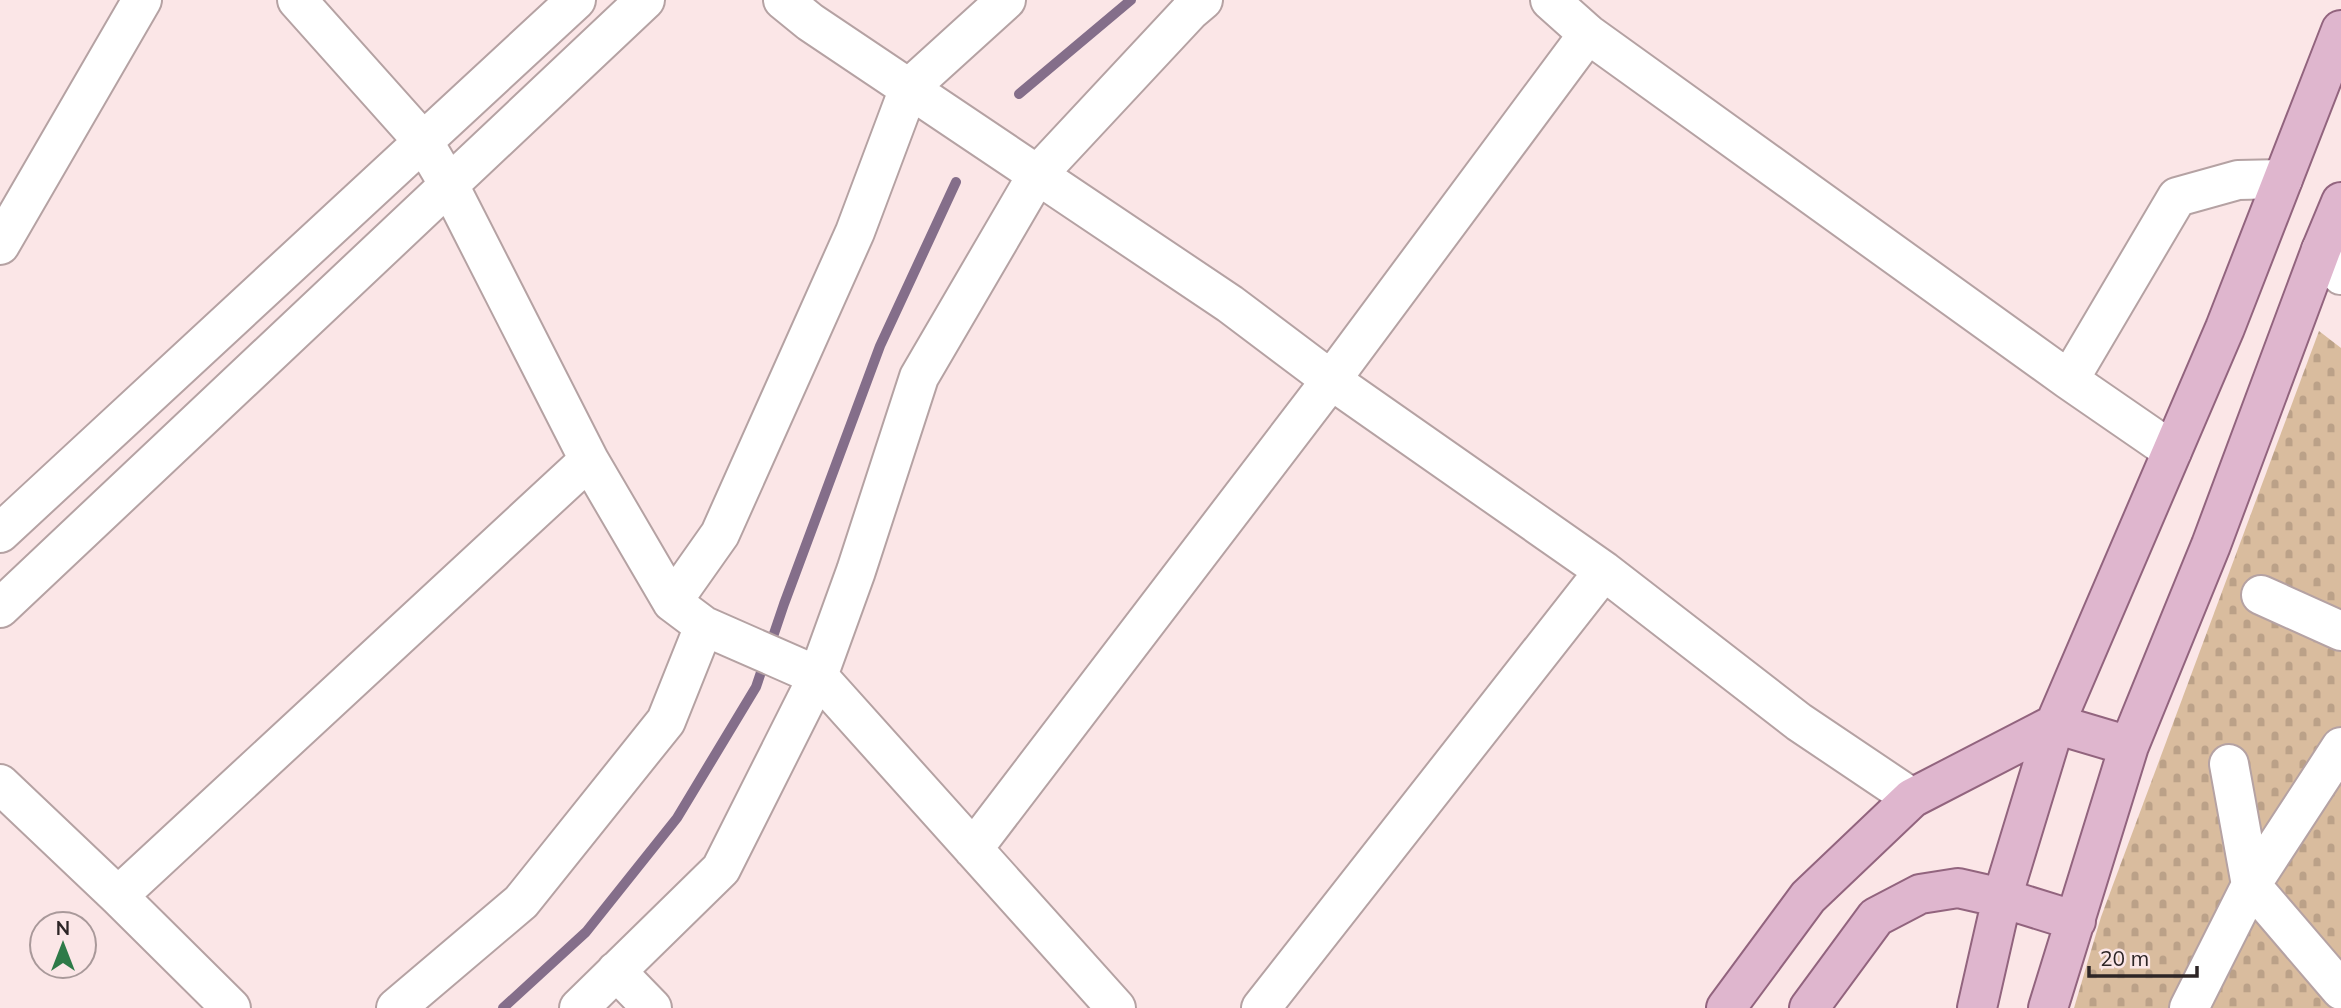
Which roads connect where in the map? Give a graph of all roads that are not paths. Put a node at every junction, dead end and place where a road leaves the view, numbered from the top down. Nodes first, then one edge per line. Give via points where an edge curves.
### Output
1 (142, 0) edge
2 (297, 0) edge
3 (576, 0) edge
4 (645, 0) edge
5 (783, 0) edge
6 (1006, 0) edge
7 (1203, 0) edge
8 (1550, 0) edge
9 (2341, 30) edge
10 (1588, 34) junction
11 (909, 88) junction
12 (423, 141) junction
13 (1037, 175) junction
14 (2283, 179) junction
15 (449, 185) junction
16 (2341, 202) edge
17 (0, 245) edge
18 (2331, 262) edge
19 (1331, 380) junction
20 (2069, 380) junction
21 (2172, 451) junction
22 (589, 460) junction
23 (0, 533) edge
24 (1604, 571) junction
25 (2261, 595) dead end
26 (672, 602) junction
27 (0, 608) edge
28 (704, 626) junction
29 (2341, 631) edge
30 (818, 676) junction
31 (2055, 724) junction
32 (2129, 746) junction
33 (2341, 747) edge
34 (2230, 764) dead end
35 (0, 783) edge
36 (1912, 799) junction
37 (973, 849) junction
38 (2251, 885) junction
39 (118, 896) junction
40 (2002, 898) junction
41 (2076, 921) junction
42 (616, 971) junction
43 (2341, 990) edge
44 (230, 1008) edge
45 (396, 1008) edge
46 (579, 1008) edge
47 (652, 1008) edge
48 (1116, 1008) edge
49 (1261, 1008) edge
50 (1726, 1008) edge
51 (1809, 1008) edge
52 (1977, 1008) edge
53 (2048, 1008) edge
54 (2189, 1008) edge

1 - 17 street
2 - 12 street
3 - 12 street
4 - 15 street
5 - 11 street
6 - 11 street
7 - 13 street
8 - 10 street
9 - 14 main road
10 - 19 street
10 - 20 street
11 - 13 street
11 - 26 street via 855,232 720,534
12 - 15 street
12 - 23 street
13 - 19 street via 1230,304
13 - 30 street via 919,377
14 - 20 street via 2238,180 2176,197
14 - 21 main road
15 - 22 street
15 - 27 street
16 - 18 main road
18 - 32 main road
19 - 24 street
19 - 37 street
20 - 21 street
21 - 31 main road
22 - 26 street
22 - 39 street
24 - 36 street via 1798,722
24 - 49 street
25 - 29 street
26 - 28 street
28 - 30 street
28 - 45 street via 666,720 521,902
30 - 37 street
30 - 42 street via 721,869
31 - 32 main road
31 - 36 main road
31 - 40 main road
32 - 41 main road
33 - 38 street
34 - 38 street
35 - 39 street
36 - 50 main road via 1808,897
37 - 48 street
38 - 43 street
38 - 54 street
39 - 44 street
40 - 41 main road
40 - 51 main road via 1958,888 1920,894 1877,917
40 - 52 main road
41 - 53 main road
42 - 46 street
42 - 47 street

